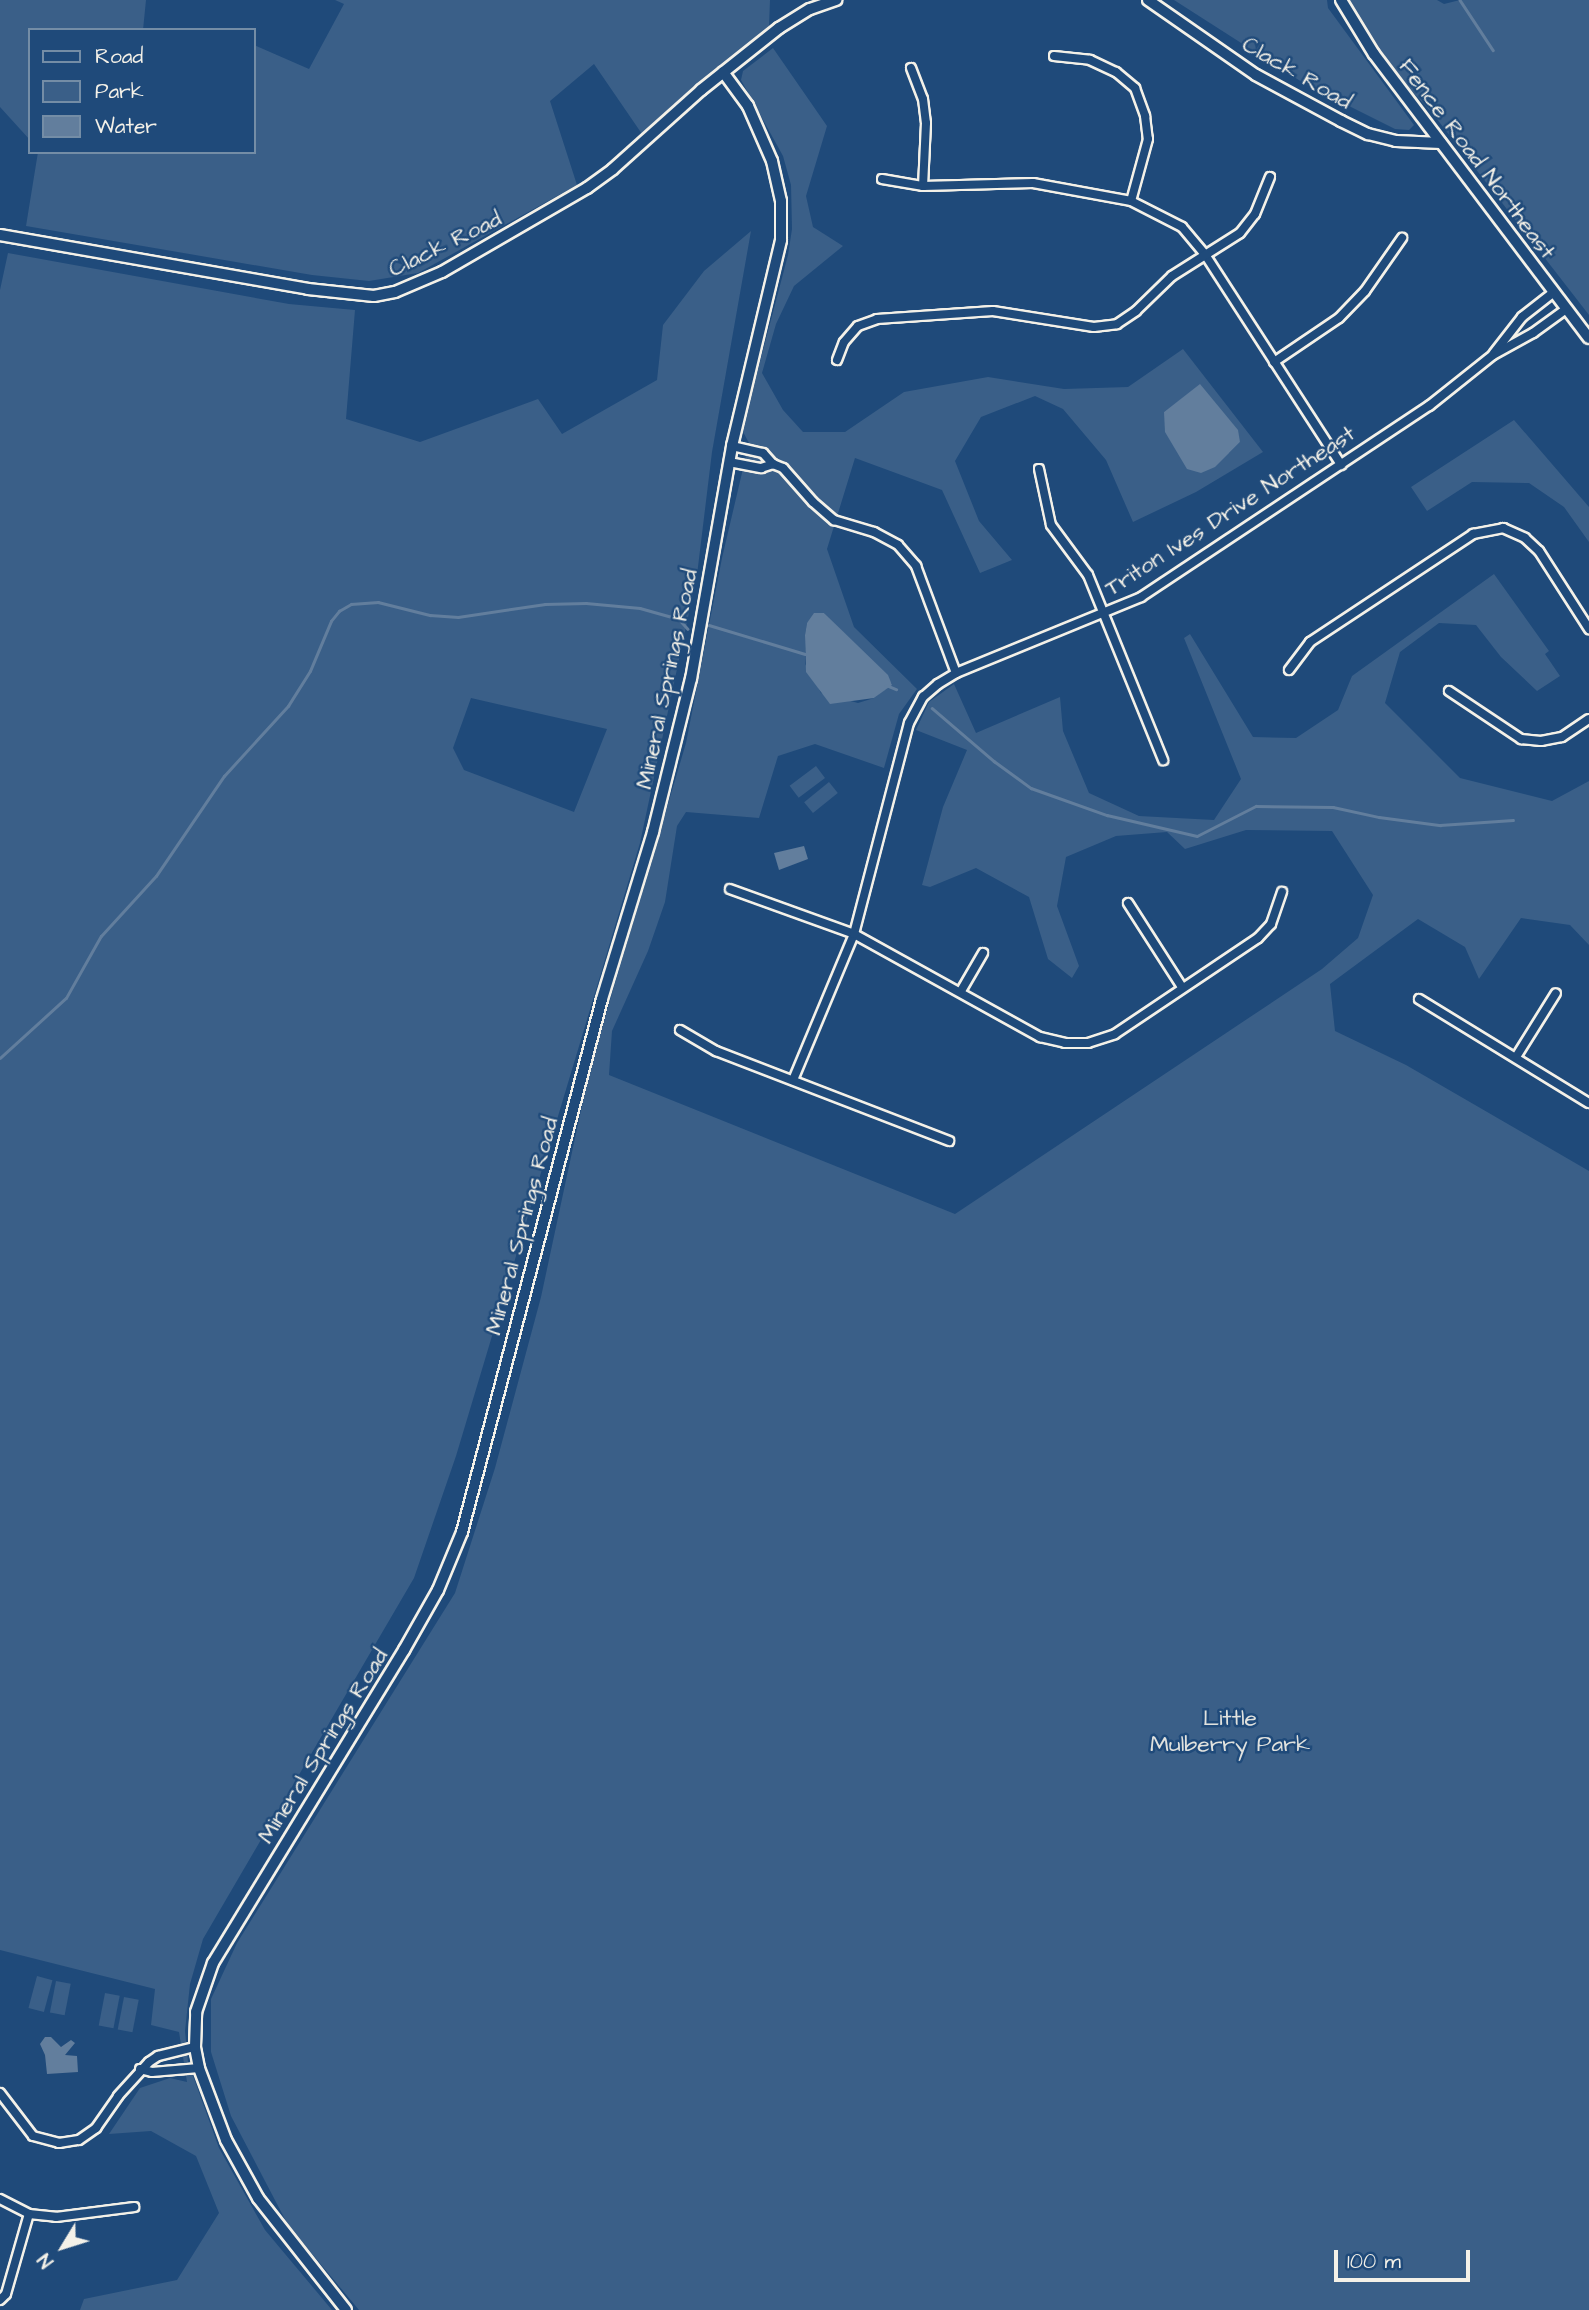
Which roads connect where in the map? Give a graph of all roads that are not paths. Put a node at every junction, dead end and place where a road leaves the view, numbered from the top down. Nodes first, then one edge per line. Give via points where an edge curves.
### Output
1 (836, 0) edge
2 (1148, 0) edge
3 (1341, 0) edge
4 (1054, 56) dead end
5 (911, 68) dead end
6 (723, 72) junction
7 (1441, 143) junction
8 (1270, 177) dead end
9 (882, 179) dead end
10 (923, 186) junction
11 (1131, 201) junction
12 (0, 235) edge
13 (1402, 238) dead end
14 (1206, 256) junction
15 (1553, 292) junction
16 (1566, 309) junction
17 (1589, 338) edge
18 (1493, 355) junction
19 (837, 360) dead end
20 (1274, 362) junction
21 (732, 446) junction
22 (729, 462) junction
23 (773, 464) junction
24 (1340, 465) junction
25 (1039, 469) dead end
26 (1103, 614) junction
27 (1589, 629) edge
28 (1289, 670) dead end
29 (957, 673) junction
30 (1448, 691) dead end
31 (1589, 719) edge
32 (1163, 760) dead end
33 (730, 889) dead end
34 (1282, 892) dead end
35 (1128, 903) dead end
36 (854, 934) junction
37 (983, 953) dead end
38 (1182, 987) junction
39 (961, 991) junction
40 (1556, 993) dead end
41 (1419, 999) dead end
42 (680, 1030) dead end
43 (1516, 1057) junction
44 (793, 1080) junction
45 (1589, 1103) edge
46 (949, 1140) dead end
47 (195, 2047) junction
48 (199, 2068) junction
49 (140, 2070) junction
50 (0, 2093) edge
51 (0, 2199) edge
52 (134, 2207) dead end
53 (29, 2214) junction
54 (0, 2300) edge
55 (346, 2310) edge

1 - 6 street, Clack Road via 779,28
2 - 7 street, Clack Road via 1256,75 1367,134
3 - 7 street, Fence Road Northeast via 1374,54
4 - 11 street via 1090,60 1116,72 1135,88 1148,139
5 - 10 street via 926,122
6 - 12 street, Clack Road via 587,188 442,272 395,292 374,296 308,289
6 - 21 street, Mineral Springs Road via 748,106 766,146 782,213 780,255
7 - 15 street, Fence Road Northeast
8 - 14 street via 1255,214 1240,233
9 - 10 street
10 - 11 street via 1033,183
11 - 14 street via 1182,227
13 - 20 street via 1365,291 1339,318
14 - 19 street via 1172,276 1117,324 1094,327 993,311 877,319 858,326 844,342
14 - 20 street
15 - 16 street, Fence Road Northeast
15 - 18 street, Triton Ives Drive Northeast via 1522,317
16 - 17 street, Fence Road Northeast
16 - 18 street, Triton Ives Drive Northeast
18 - 24 street, Triton Ives Drive Northeast via 1429,406
20 - 24 street
21 - 22 street, Mineral Springs Road
21 - 23 street via 763,453
22 - 23 street via 761,468
22 - 47 street, Mineral Springs Road via 691,679 653,832 598,1013 462,1532 438,1590 404,1650 213,1963 196,2012
23 - 29 street via 783,468 834,520 874,533 907,555 916,566
24 - 26 street, Triton Ives Drive Northeast via 1141,597
25 - 26 street via 1051,525 1088,575
26 - 29 street, Triton Ives Drive Northeast
26 - 32 street
27 - 28 street via 1539,551 1503,528 1473,534 1310,642
29 - 36 street, Triton Ives Drive Northeast via 923,697 909,723
30 - 31 street via 1521,739 1562,737
33 - 36 street
34 - 38 street via 1271,925 1258,938
35 - 38 street
36 - 39 street
36 - 44 street, Triton Ives Drive Northeast
37 - 39 street
38 - 39 street via 1115,1034 1065,1043 1040,1037
40 - 43 street
41 - 43 street
42 - 44 street via 716,1051
43 - 45 street
44 - 46 street
47 - 48 street, Mineral Springs Road
47 - 49 street via 158,2056
48 - 49 street
48 - 55 street, Mineral Springs Road via 226,2140 252,2188
49 - 50 street via 96,2128 79,2140 60,2143 33,2136
51 - 53 street
52 - 53 street via 56,2217
53 - 54 street via 6,2294

